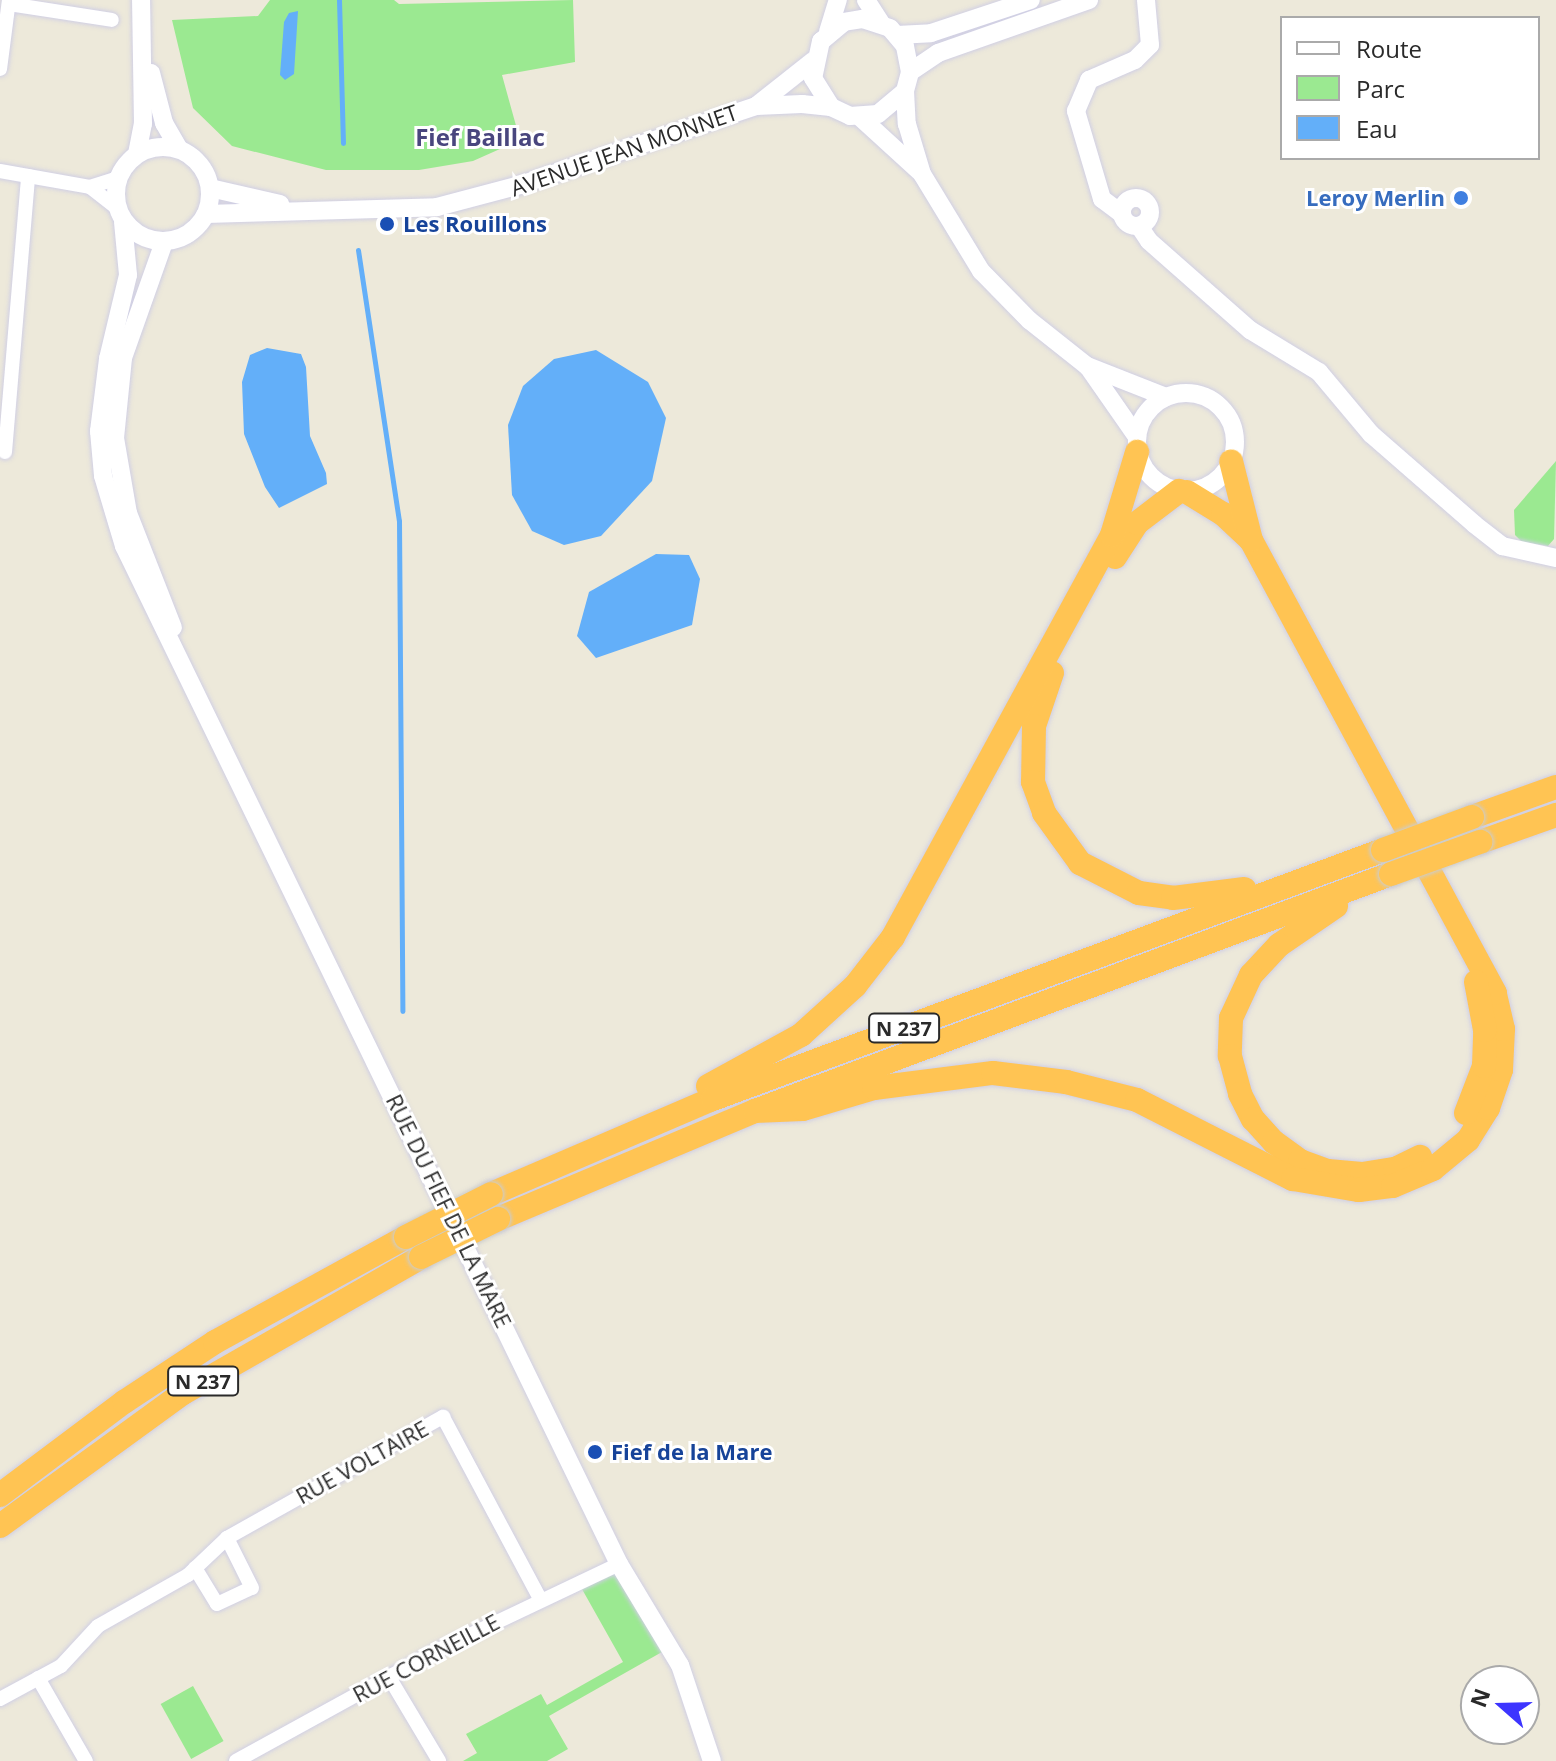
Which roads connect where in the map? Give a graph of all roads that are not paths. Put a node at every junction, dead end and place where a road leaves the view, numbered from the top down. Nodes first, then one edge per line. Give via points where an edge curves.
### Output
1 (141, 0) edge
2 (838, 0) edge
3 (866, 0) edge
4 (1031, 0) edge
5 (1089, 0) edge
6 (1146, 0) edge
7 (9, 2) edge
8 (112, 20) dead end
9 (881, 23) junction
10 (828, 32) junction
11 (897, 35) junction
12 (145, 47) junction
13 (813, 61) junction
14 (0, 69) edge
15 (910, 72) junction
16 (905, 91) junction
17 (756, 106) junction
18 (831, 107) junction
19 (860, 117) junction
20 (179, 149) junction
21 (137, 154) junction
22 (0, 171) edge
23 (922, 174) junction
24 (28, 176) junction
25 (118, 178) junction
26 (90, 187) junction
27 (210, 188) junction
28 (302, 208) junction
29 (206, 214) junction
30 (120, 215) junction
31 (164, 242) junction
32 (1087, 366) junction
33 (1166, 397) junction
34 (1137, 445) junction
35 (5, 452) dead end
36 (1231, 461) junction
37 (1183, 491) junction
38 (1251, 540) junction
39 (1556, 558) edge
40 (183, 661) junction
41 (1556, 787) edge
42 (1556, 815) edge
43 (1321, 873) junction
44 (1391, 874) junction
45 (1464, 938) junction
46 (755, 1111) junction
47 (602, 1143) junction
48 (0, 1495) edge
49 (0, 1526) edge
50 (227, 1538) junction
51 (619, 1564) junction
52 (195, 1568) junction
53 (540, 1599) junction
54 (389, 1677) junction
55 (38, 1678) junction
56 (0, 1699) edge
57 (86, 1761) edge
58 (236, 1761) edge
59 (439, 1761) edge
60 (712, 1761) edge

1 - 12 main road
2 - 10 main road
3 - 9 main road
4 - 11 main road via 931,33
5 - 15 main road via 938,53
6 - 39 main road via 1150,45 1135,60 1089,80 1076,111 1102,199 1122,214 1132,199 1146,202 1151,214 1139,226 1149,241 1250,330 1319,372 1371,434 1502,546
7 - 8 street
7 - 14 street
9 - 10 main road via 844,22
9 - 11 main road
10 - 13 main road
11 - 15 main road
12 - 20 main road via 164,123
12 - 21 main road
13 - 17 main road, AVENUE JEAN MONNET
13 - 18 main road via 813,78
15 - 16 main road
16 - 19 main road via 894,105
16 - 23 main road via 907,124
17 - 18 main road, AVENUE JEAN MONNET
17 - 28 main road, AVENUE JEAN MONNET via 452,204
18 - 19 main road
19 - 23 main road
20 - 21 main road via 150,148
20 - 27 main road via 200,164
21 - 25 main road
22 - 24 street
23 - 32 main road via 981,271 1029,320
24 - 26 street
24 - 35 street
25 - 26 street
25 - 30 main road
26 - 30 street
27 - 28 main road, AVENUE JEAN MONNET
27 - 29 main road
28 - 29 main road, AVENUE JEAN MONNET
29 - 31 main road via 189,234
30 - 31 main road via 149,240
30 - 40 main road, RUE DU FIEF DE LA MARE via 128,275 101,394 103,476 124,546
31 - 40 main road, RUE DU FIEF DE LA MARE via 123,358 115,438 128,513
32 - 33 main road
32 - 34 main road
33 - 34 main road via 1152,407
33 - 36 main road via 1195,394 1221,407 1234,433
34 - 37 main road via 1152,478
34 - 47 highway via 1112,535 913,906 872,967 801,1035 724,1079 661,1106
36 - 37 main road via 1213,482
36 - 38 highway
37 - 38 highway via 1223,514
37 - 43 highway via 1155,504 1121,546 1051,675 1034,726 1031,755 1044,813 1080,863 1139,893 1204,897
38 - 45 highway
40 - 51 main road, RUE DU FIEF DE LA MARE
41 - 43 highway, N 237, bridge
42 - 44 highway, N 237, bridge
43 - 47 highway, N 237
44 - 45 highway via 1279,945 1251,975 1231,1018 1230,1056 1240,1094 1274,1142 1300,1161 1362,1174 1395,1169 1428,1153 1457,1128 1481,1077 1485,1030
44 - 46 highway, N 237
45 - 46 highway via 1495,993 1503,1029 1501,1070 1488,1108 1468,1140 1433,1169 1393,1186 1359,1190 1293,1179 1137,1100 1066,1082 993,1073 874,1088 803,1109
46 - 49 highway, N 237, bridge via 421,1257 183,1393
47 - 48 highway, N 237, bridge via 406,1237 215,1342
50 - 52 street, RUE VOLTAIRE
50 - 52 street via 252,1588 217,1604
50 - 53 street, RUE VOLTAIRE via 443,1417
51 - 53 street, RUE CORNEILLE
51 - 60 main road, RUE DU FIEF DE LA MARE via 680,1665
52 - 55 street, RUE VOLTAIRE via 98,1626 61,1666
53 - 54 street, RUE CORNEILLE
54 - 58 street, RUE CORNEILLE
54 - 59 street
55 - 56 street, RUE VOLTAIRE
55 - 57 street

